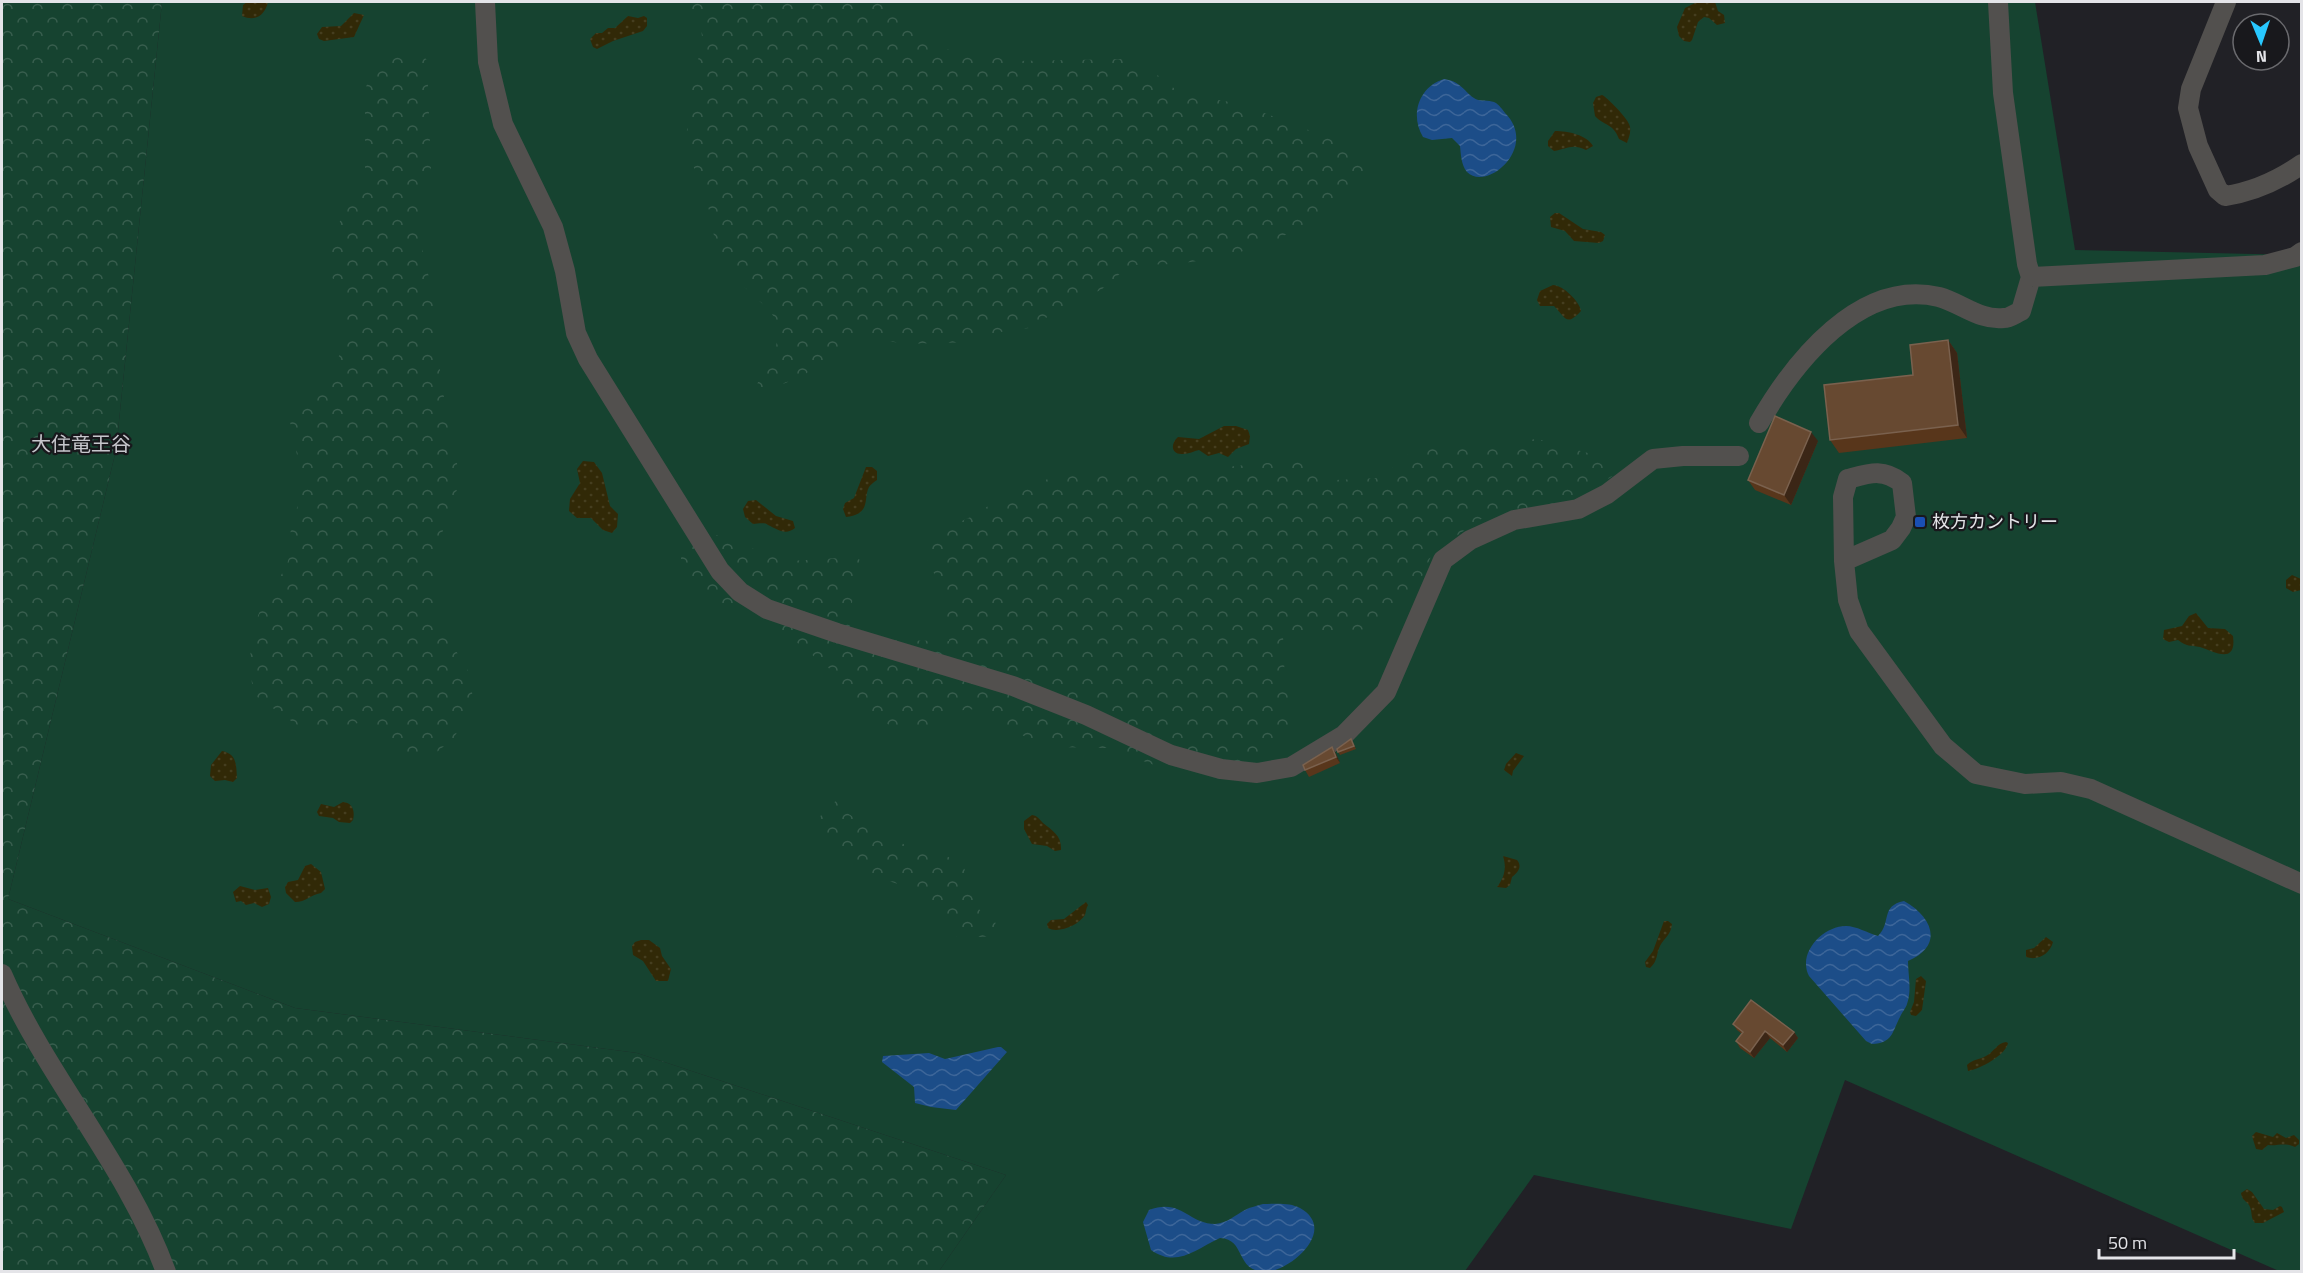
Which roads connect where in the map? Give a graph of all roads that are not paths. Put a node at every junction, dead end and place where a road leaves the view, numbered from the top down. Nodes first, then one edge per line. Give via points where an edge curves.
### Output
1 (485, 2) edge
2 (1998, 2) edge
3 (2226, 2) edge
4 (2301, 164) edge
5 (2301, 252) edge
6 (2031, 277) junction
7 (1759, 423) dead end
8 (1739, 456) dead end
9 (1844, 561) junction
10 (2301, 884) edge
11 (2, 974) edge
12 (166, 1272) edge

1 - 8 street via 488,62 503,124 553,227 576,333 588,359 720,572 740,592 767,609 1013,686 1171,755 1221,769 1257,773 1291,767 1344,735 1386,692 1443,560 1470,540 1514,520 1578,509 1607,494 1653,459
2 - 6 street via 2003,93
3 - 4 street via 2191,89 2188,108 2208,168 2225,196 2243,193 2286,175
5 - 6 street via 2265,265
6 - 7 street via 2021,311 2005,319 1982,316 1941,298 1912,293 1886,298 1849,317 1801,361
9 - 9 street via 1843,497 1848,479 1865,474 1893,476 1902,483 1906,517 1901,528 1892,540
9 - 10 street via 1848,600 1859,631 1943,746 1976,774 2025,784 2061,782 2091,789
11 - 12 street via 12,999 153,1236

